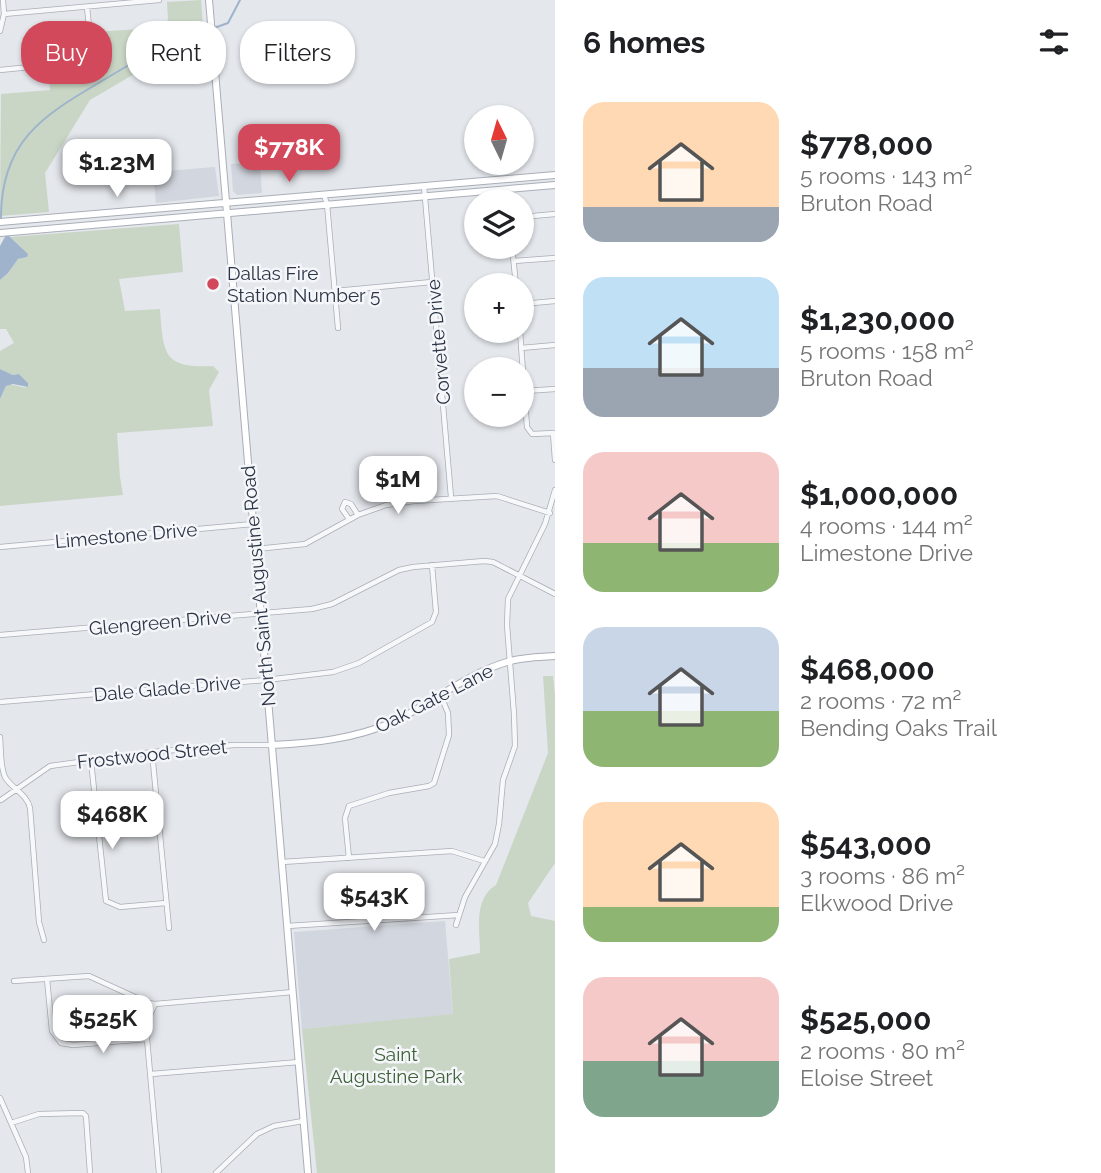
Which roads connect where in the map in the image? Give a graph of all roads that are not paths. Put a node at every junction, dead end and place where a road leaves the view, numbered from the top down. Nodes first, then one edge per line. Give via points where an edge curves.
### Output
1 (3, 0) edge
2 (159, 0) edge
3 (209, 0) edge
4 (87, 7) junction
5 (4, 14) junction
6 (0, 31) edge
7 (0, 70) edge
8 (555, 175) edge
9 (506, 179) junction
10 (485, 181) junction
11 (555, 185) edge
12 (424, 186) junction
13 (486, 189) edge
14 (507, 189) joint
15 (464, 193) edge
16 (324, 195) junction
17 (425, 196) junction
18 (226, 203) junction
19 (327, 204) junction
20 (227, 212) junction
21 (101, 214) junction
22 (555, 214) edge
23 (534, 216) edge
24 (0, 222) edge
25 (102, 224) junction
26 (0, 233) edge
27 (555, 258) edge
28 (514, 261) joint
29 (515, 273) edge
30 (432, 282) junction
31 (335, 291) junction
32 (555, 301) edge
33 (534, 303) edge
34 (338, 328) dead end
35 (521, 343) edge
36 (555, 345) edge
37 (521, 348) junction
38 (522, 357) edge
39 (555, 389) edge
40 (534, 390) edge
41 (529, 427) edge
42 (554, 433) edge
43 (555, 460) edge
44 (555, 490) edge
45 (450, 498) junction
46 (550, 513) junction
47 (358, 515) junction
48 (349, 519) junction
49 (253, 524) junction
50 (0, 547) edge
51 (255, 549) junction
52 (432, 565) junction
53 (518, 575) junction
54 (555, 594) edge
55 (260, 614) junction
56 (0, 635) edge
57 (555, 656) edge
58 (510, 661) junction
59 (266, 680) junction
60 (441, 695) junction
61 (0, 702) edge
62 (0, 737) edge
63 (272, 746) junction
64 (152, 752) junction
65 (91, 761) junction
66 (15, 788) junction
67 (1, 800) edge
68 (349, 858) junction
69 (484, 861) junction
70 (282, 862) junction
71 (166, 903) junction
72 (459, 915) junction
73 (456, 925) dead end
74 (287, 926) junction
75 (169, 928) dead end
76 (44, 940) dead end
77 (47, 979) junction
78 (14, 981) dead end
79 (293, 992) junction
80 (155, 1004) junction
81 (148, 1038) junction
82 (299, 1062) junction
83 (151, 1074) junction
84 (0, 1098) edge
85 (303, 1121) junction
86 (11, 1123) junction
87 (28, 1173) edge
88 (90, 1173) edge
89 (159, 1173) edge
90 (216, 1173) edge
91 (308, 1173) edge

1 - 5 street
2 - 4 street
3 - 18 street, North Saint Augustine Road
4 - 5 street
4 - 7 street via 90,61
5 - 6 street
8 - 9 street
9 - 10 street
9 - 14 street
10 - 12 street
10 - 13 street
11 - 14 street
12 - 16 street
12 - 17 street, Corvette Drive
15 - 17 street
16 - 18 street
16 - 19 street
17 - 19 street
17 - 30 street, Corvette Drive
18 - 20 street, North Saint Augustine Road
18 - 21 street
19 - 20 street
19 - 31 street
20 - 25 street
20 - 49 street, North Saint Augustine Road
21 - 24 street
21 - 25 street
22 - 23 street
25 - 26 street
27 - 28 street
28 - 29 street
30 - 31 street
30 - 45 street, Corvette Drive
31 - 34 street
32 - 33 street
35 - 37 street
36 - 37 street
37 - 38 street
39 - 40 street
41 - 42 street via 537,435
42 - 43 street
44 - 46 street
45 - 46 street via 497,496
45 - 47 street via 397,503
46 - 53 street
47 - 48 street
47 - 48 street via 352,504 345,502 342,509
48 - 51 street via 305,544
49 - 50 street, Limestone Drive
49 - 51 street, North Saint Augustine Road
51 - 55 street, North Saint Augustine Road
52 - 53 street, Glengreen Drive via 493,562
52 - 55 street, Glengreen Drive via 399,570 322,607
52 - 59 street, Dale Glade Drive via 436,611 426,627 359,663 322,674
53 - 54 street, Glengreen Drive
53 - 58 street via 506,610
55 - 56 street, Glengreen Drive
55 - 59 street, North Saint Augustine Road
57 - 58 street, Oak Gate Lane
58 - 60 street, Oak Gate Lane
58 - 69 street via 514,746 503,780 496,838
59 - 61 street, Dale Glade Drive
59 - 63 street, North Saint Augustine Road
60 - 63 street, Oak Gate Lane via 362,733
60 - 68 street via 449,735 434,783 349,806 345,818
62 - 66 street via 2,769
63 - 64 street, Frostwood Street
63 - 70 street, North Saint Augustine Road
64 - 65 street, Frostwood Street
64 - 71 street
65 - 66 street, Frostwood Street via 50,766
65 - 71 street via 106,901 120,906
66 - 67 street, Frostwood Street
66 - 76 street via 29,802
68 - 69 street via 453,851
68 - 70 street
69 - 72 street
70 - 74 street, North Saint Augustine Road
71 - 75 street
72 - 73 street
72 - 74 street
74 - 79 street, North Saint Augustine Road
77 - 78 street
77 - 80 street via 89,976
77 - 81 street via 52,1031 61,1043
79 - 80 street
79 - 82 street, North Saint Augustine Road
80 - 81 street
81 - 83 street
82 - 83 street
82 - 85 street, North Saint Augustine Road
83 - 89 street
84 - 86 street
85 - 90 street via 257,1134
85 - 91 street, North Saint Augustine Road
86 - 87 street
86 - 88 street via 39,1114 83,1113

